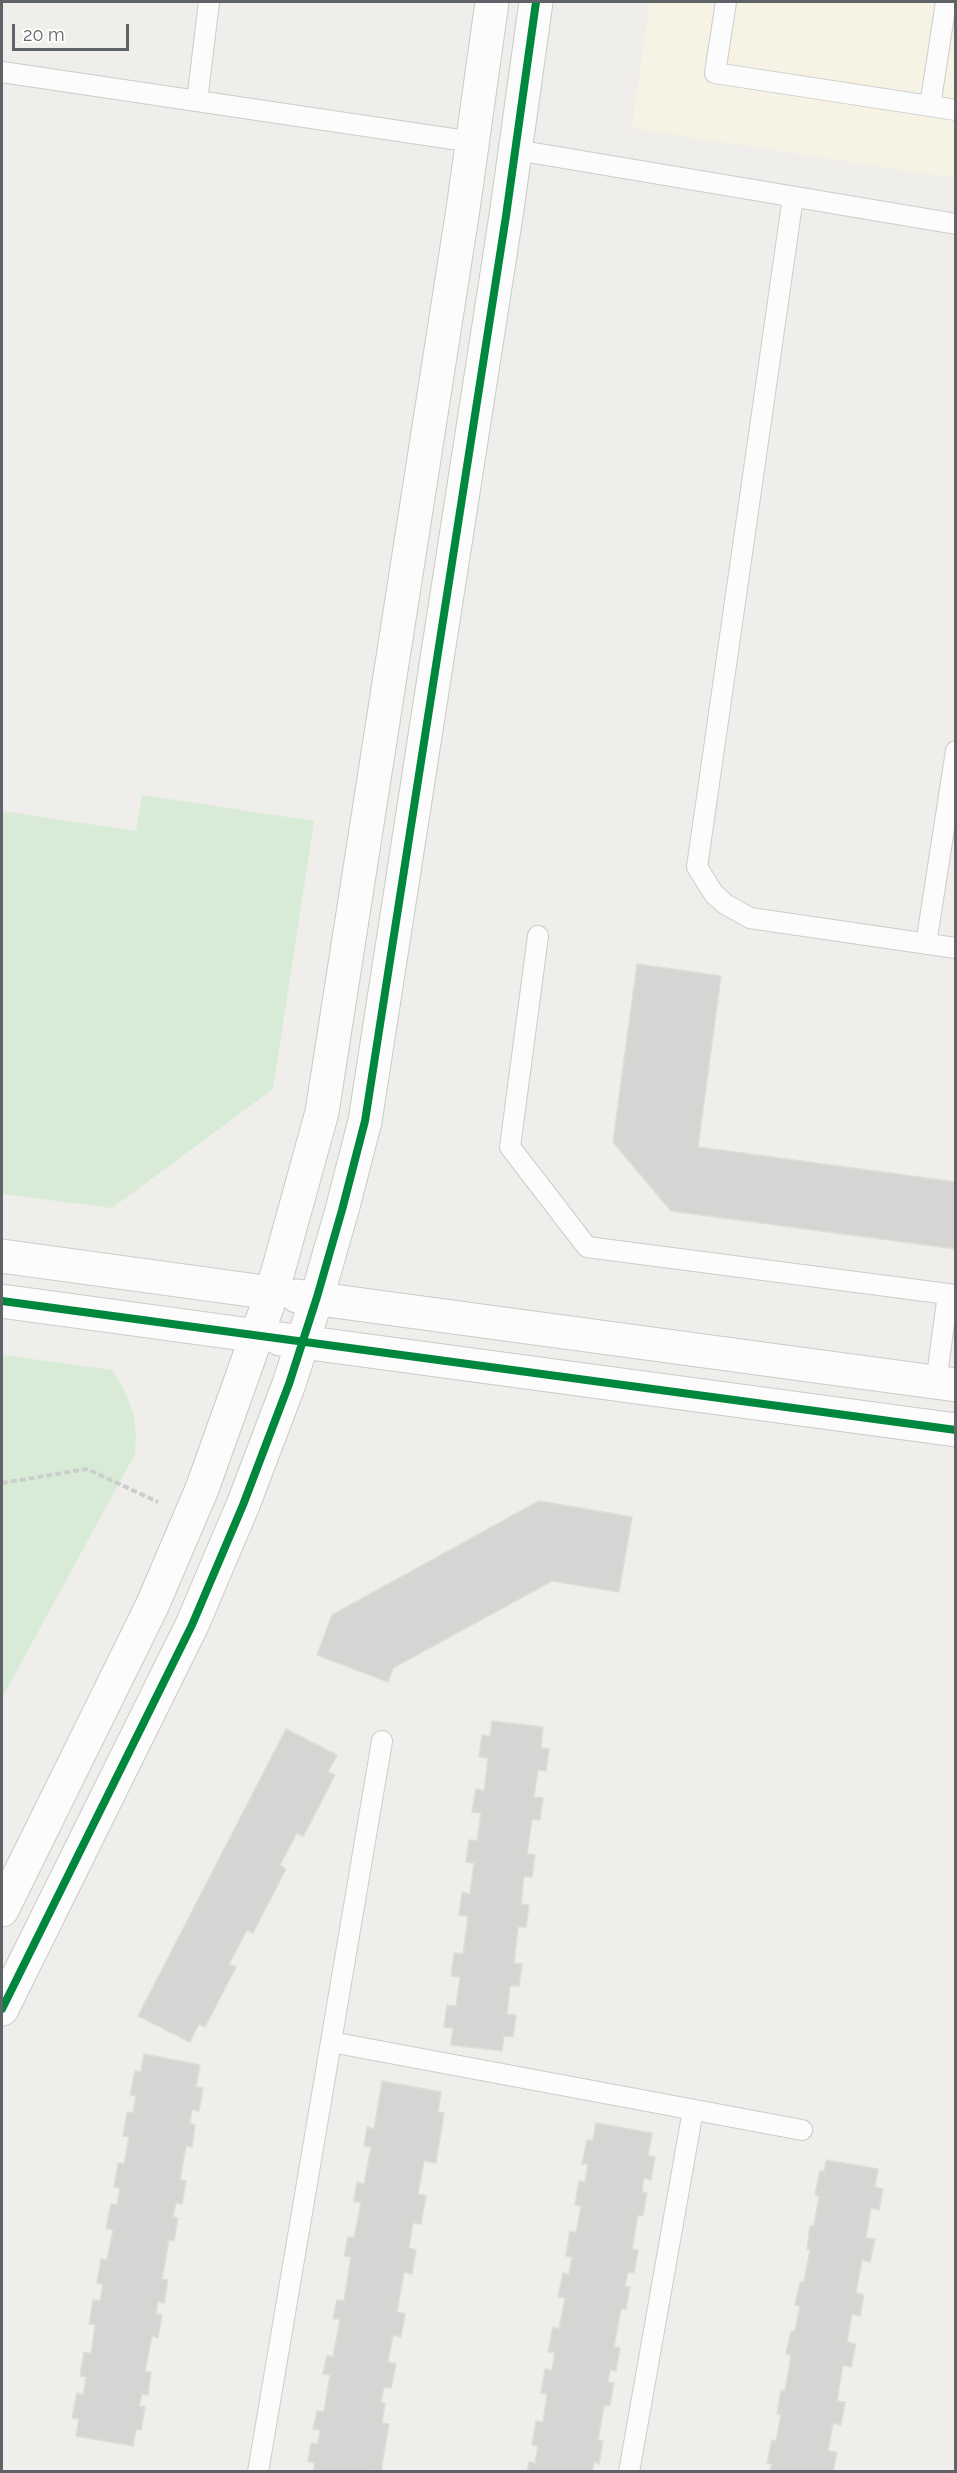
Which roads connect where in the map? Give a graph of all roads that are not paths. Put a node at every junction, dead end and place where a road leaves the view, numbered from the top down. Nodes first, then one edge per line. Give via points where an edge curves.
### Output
1 (209, 2) edge
2 (492, 2) edge
3 (536, 2) edge
4 (726, 2) edge
5 (946, 2) edge
6 (2, 72) edge
7 (197, 101) junction
8 (930, 106) junction
9 (956, 110) edge
10 (472, 141) junction
11 (516, 150) junction
12 (793, 197) junction
13 (956, 224) edge
14 (956, 751) edge
15 (538, 936) dead end
16 (926, 944) junction
17 (956, 948) edge
18 (2, 1256) edge
19 (272, 1293) junction
20 (952, 1295) edge
21 (317, 1299) junction
22 (2, 1301) edge
23 (258, 1336) junction
24 (303, 1342) junction
25 (946, 1384) edge
26 (956, 1430) edge
27 (382, 1741) dead end
28 (2, 1910) edge
29 (2, 2009) edge
30 (331, 2042) junction
31 (693, 2110) junction
32 (802, 2130) dead end
33 (258, 2472) edge
34 (629, 2472) edge

1 - 7 lane
2 - 10 street
3 - 11 street
4 - 8 lane via 715,73
5 - 8 lane
6 - 7 lane
7 - 10 lane
8 - 9 lane
10 - 19 street via 322,1112
11 - 12 lane
11 - 21 street via 365,1121
12 - 13 lane
12 - 16 lane via 697,867 724,904 750,918
14 - 16 lane
15 - 20 lane via 510,1147 587,1247
16 - 17 lane
18 - 19 street
19 - 21 street
19 - 23 street
20 - 25 lane
21 - 24 street
21 - 25 street
22 - 23 street
23 - 24 street
23 - 28 street via 152,1606
24 - 26 street
24 - 29 street via 243,1505 192,1625
27 - 30 lane
30 - 31 lane
30 - 33 lane
31 - 32 lane
31 - 34 lane

